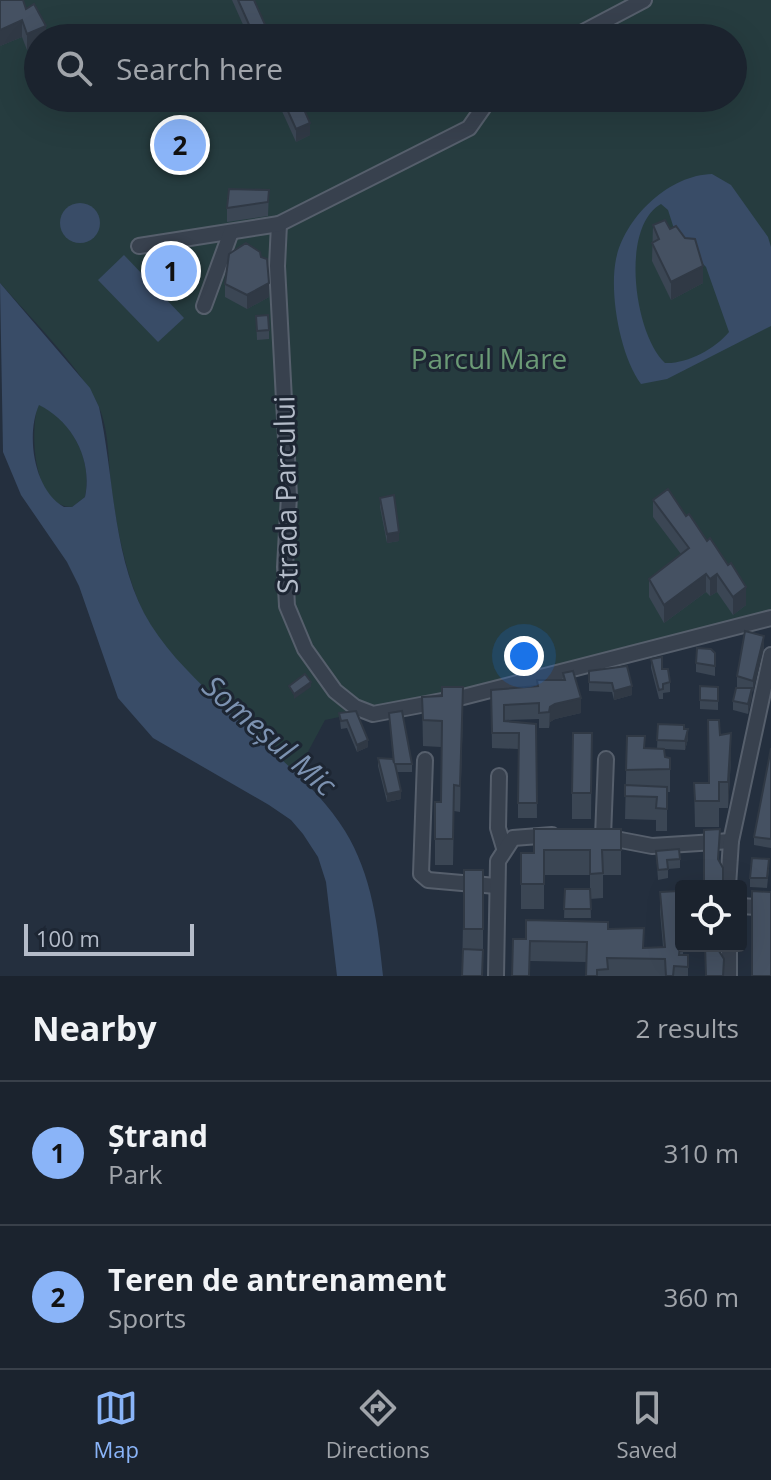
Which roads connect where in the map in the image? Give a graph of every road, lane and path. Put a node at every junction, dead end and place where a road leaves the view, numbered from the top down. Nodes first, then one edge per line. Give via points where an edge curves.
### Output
1 (644, 0) edge
2 (599, 24) edge
3 (480, 112) edge
4 (279, 224) junction
5 (231, 232) junction
6 (139, 246) dead end
7 (204, 306) dead end
8 (771, 618) edge
9 (771, 655) edge
10 (606, 759) dead end
11 (425, 760) dead end
12 (499, 776) dead end
13 (588, 836) junction
14 (731, 841) junction
15 (508, 843) junction
16 (728, 880) edge
17 (496, 886) junction
18 (747, 906) edge
19 (771, 908) edge
20 (729, 952) edge
21 (496, 976) edge
22 (729, 976) edge

1 - 2 street
3 - 4 street via 469,128
4 - 5 street
4 - 8 street, Strada Parcului via 289,496 287,606 305,649 335,691 373,714 463,697
5 - 6 street
5 - 7 street
9 - 14 street
10 - 13 street
11 - 17 street via 421,874 428,880
12 - 15 street via 498,828
13 - 14 street via 652,846
13 - 15 street via 526,835
14 - 16 street
15 - 17 street via 498,861
17 - 21 street
18 - 19 street
20 - 22 street

